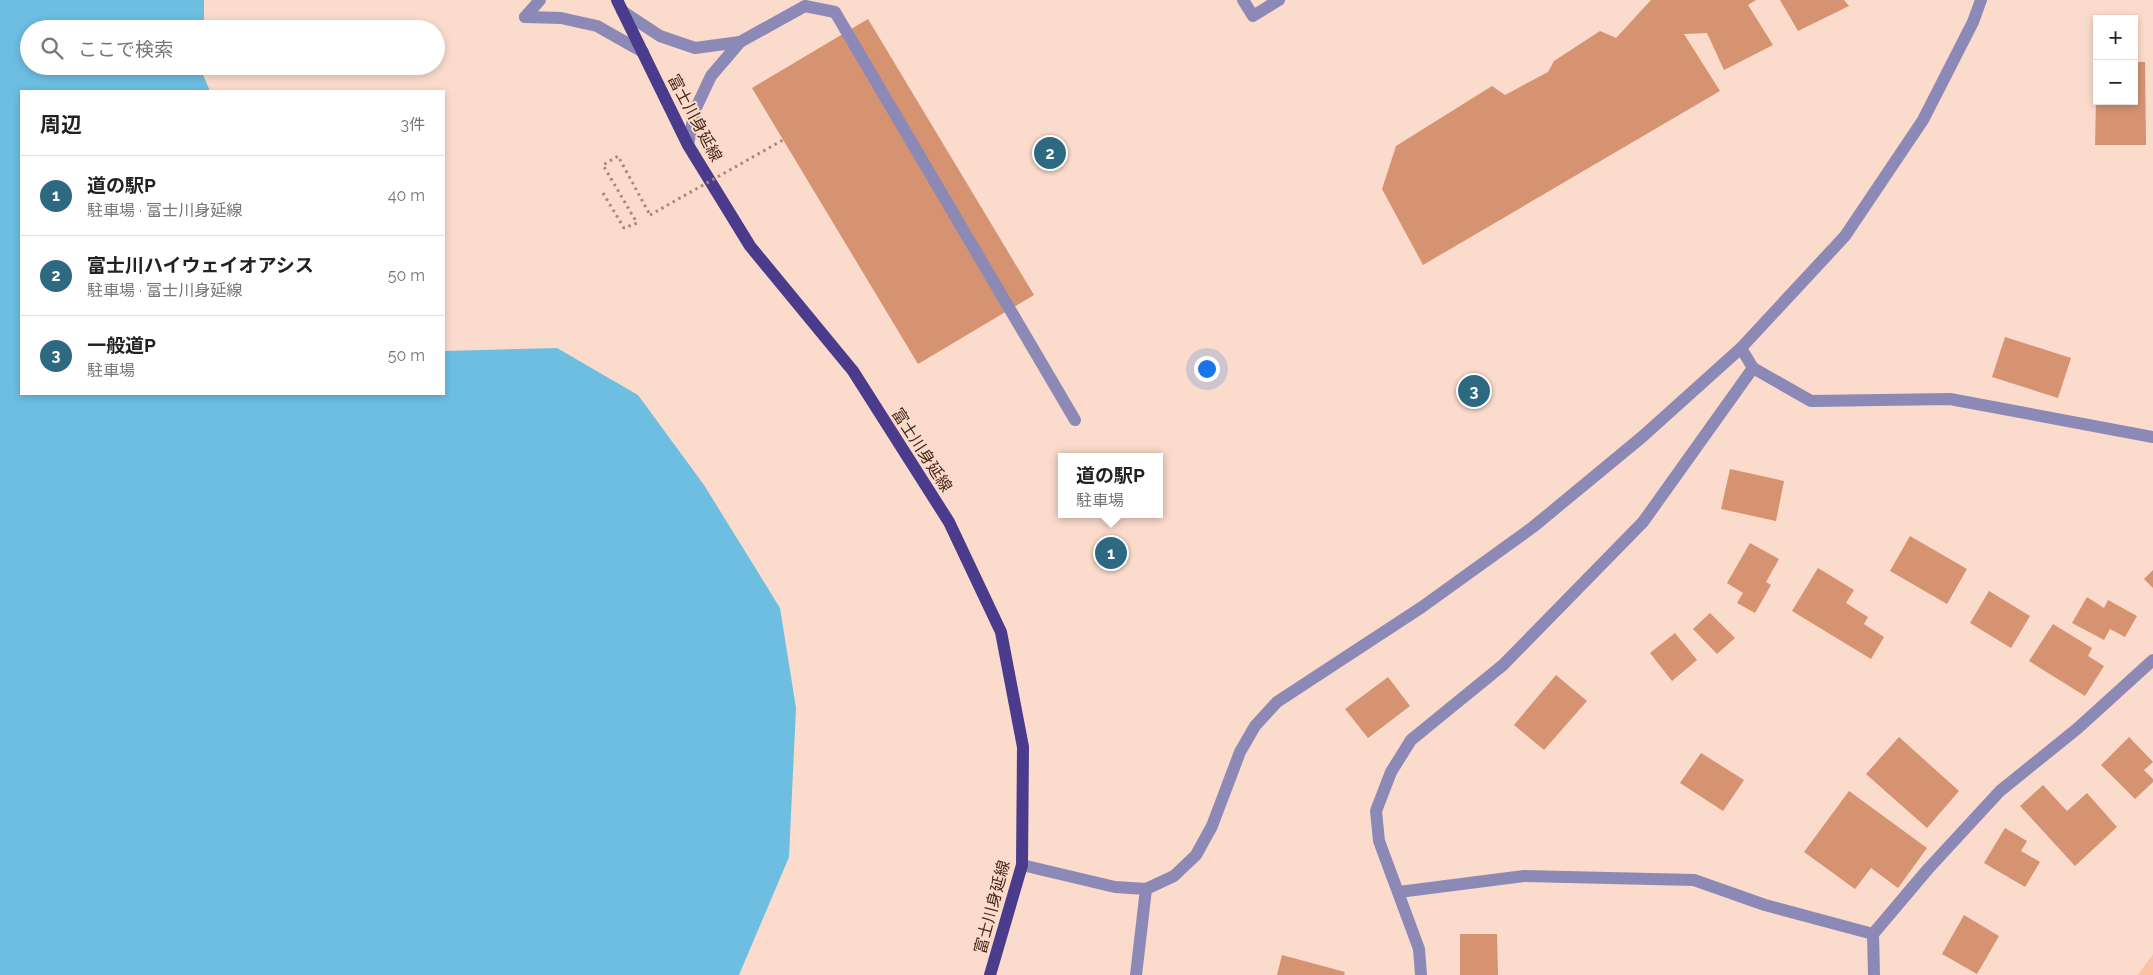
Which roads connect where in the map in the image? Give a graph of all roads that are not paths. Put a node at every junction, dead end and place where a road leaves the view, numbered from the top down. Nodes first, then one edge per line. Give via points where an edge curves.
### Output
1 (540, 0) edge
2 (1243, 0) edge
3 (1279, 0) edge
4 (1981, 0) edge
5 (619, 6) edge
6 (740, 42) junction
7 (643, 52) junction
8 (688, 145) junction
9 (1741, 348) junction
10 (1753, 368) junction
11 (1075, 420) dead end
12 (2153, 437) edge
13 (2153, 660) edge
14 (1022, 865) junction
15 (1146, 889) junction
16 (1398, 892) junction
17 (1873, 934) junction
18 (990, 975) edge
19 (1136, 975) edge
20 (1420, 975) edge
21 (1874, 975) edge

1 - 7 street via 525,17 561,18 597,26
2 - 3 street via 1253,16
4 - 9 street via 1923,120 1845,236
5 - 6 street via 660,36 695,48
5 - 7 main road, 富士川身延線
6 - 8 street via 711,76 695,110
6 - 11 street via 805,6 835,12
7 - 8 main road, 富士川身延線
8 - 14 main road, 富士川身延線 via 750,246 853,371 949,522 1001,632 1023,747
9 - 10 street
9 - 15 street via 1642,438 1533,527 1422,607 1277,702 1255,726 1240,752 1212,826 1196,855 1174,876
10 - 12 street via 1811,401 1950,399
10 - 16 street via 1643,522 1503,666 1411,740 1390,772 1376,811 1379,841
13 - 17 street via 2078,728 2000,790
14 - 15 street via 1115,886
14 - 18 main road, 富士川身延線
15 - 19 street
16 - 17 street via 1524,876 1694,880 1765,905
16 - 20 street via 1419,949
17 - 21 street

